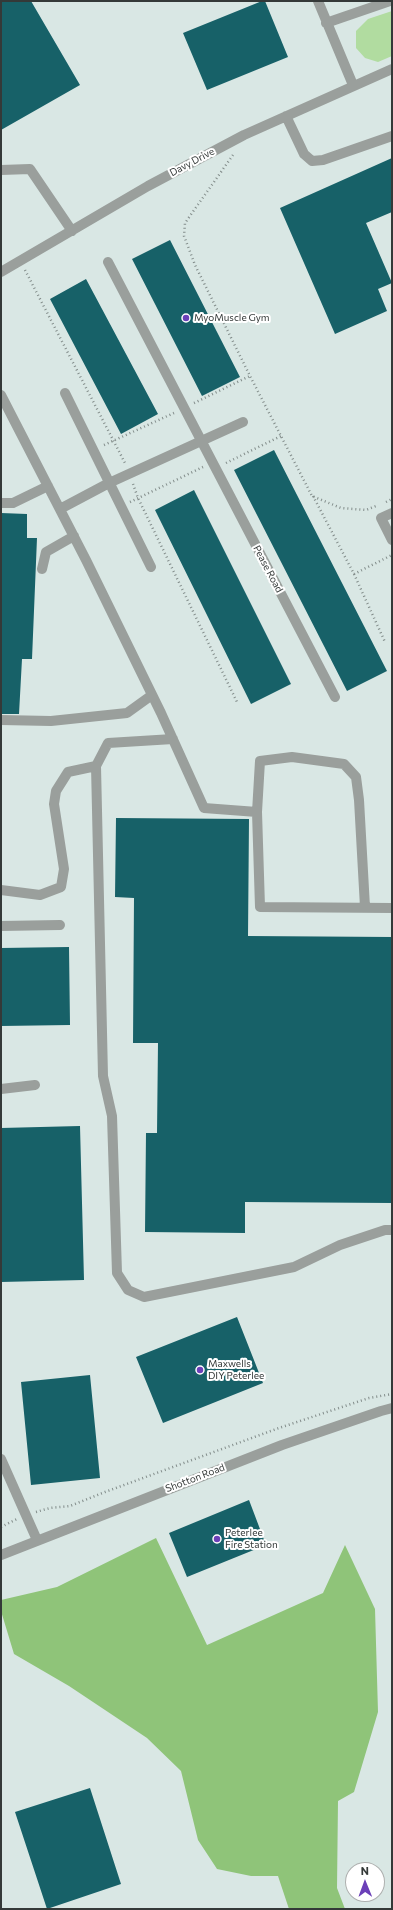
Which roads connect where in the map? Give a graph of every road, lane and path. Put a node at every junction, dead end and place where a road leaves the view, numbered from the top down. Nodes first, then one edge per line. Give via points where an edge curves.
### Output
1 (318, 1) edge
2 (390, 1) edge
3 (326, 23) junction
4 (392, 69) edge
5 (353, 85) junction
6 (286, 116) junction
7 (392, 136) edge
8 (234, 152) dead end
9 (1, 170) edge
10 (72, 231) junction
11 (108, 262) dead end
12 (1, 272) edge
13 (250, 376) junction
14 (65, 393) dead end
15 (1, 395) edge
16 (184, 408) junction
17 (243, 422) dead end
18 (281, 436) junction
19 (202, 441) junction
20 (93, 450) junction
21 (214, 465) junction
22 (109, 483) junction
23 (48, 486) junction
24 (312, 496) junction
25 (392, 499) edge
26 (1, 503) edge
27 (120, 506) junction
28 (60, 509) junction
29 (392, 513) edge
30 (74, 536) junction
31 (392, 540) edge
32 (392, 555) edge
33 (151, 567) dead end
34 (42, 569) dead end
35 (354, 574) junction
36 (384, 642) dead end
37 (152, 695) junction
38 (335, 697) dead end
39 (1, 720) edge
40 (173, 739) junction
41 (96, 766) junction
42 (256, 812) junction
43 (1, 890) edge
44 (365, 907) junction
45 (392, 908) edge
46 (60, 925) dead end
47 (1, 926) edge
48 (35, 1085) dead end
49 (1, 1089) edge
50 (392, 1230) edge
51 (392, 1394) edge
52 (392, 1408) edge
53 (1, 1459) edge
54 (25, 1515) junction
55 (1, 1527) edge
56 (37, 1540) junction
57 (1, 1555) edge

1 - 3 street
2 - 3 street
3 - 5 street
4 - 5 street, Davy Drive
5 - 6 street, Davy Drive
6 - 7 street via 304,154 312,161 323,160
6 - 10 street, Davy Drive via 155,182
8 - 13 path via 185,223 184,236 195,265
9 - 10 street via 30,169
10 - 12 street, Davy Drive
11 - 16 street, Pease Road
13 - 16 path
13 - 18 path
14 - 20 street
15 - 23 street
16 - 19 street, Pease Road
16 - 20 path
17 - 19 street
18 - 21 path
18 - 24 path
19 - 21 street, Pease Road
19 - 22 street
20 - 22 street
21 - 27 path
21 - 38 street, Pease Road
22 - 27 street
22 - 28 street
23 - 26 street via 13,503
23 - 28 street
24 - 25 path via 342,508 366,510
24 - 35 path
27 - 33 street
28 - 30 street
29 - 31 street via 381,518
30 - 34 street via 46,552
30 - 37 street
32 - 35 path
35 - 36 path
37 - 39 street via 127,713 51,721
37 - 40 street
40 - 41 street via 108,743
40 - 42 street via 204,808
41 - 43 street via 68,772 56,791 54,804 64,869 61,887 40,895
41 - 50 street via 103,1076 112,1116 117,1273 128,1290 144,1297 294,1267 340,1245
42 - 44 street via 260,907
42 - 44 street via 260,761 292,757 344,764 356,777
44 - 45 street
46 - 47 street
48 - 49 street
51 - 54 path via 369,1398 278,1428 70,1506
52 - 56 street, Shotton Road via 282,1445
53 - 54 street
54 - 55 path
54 - 56 street
56 - 57 street, Shotton Road

